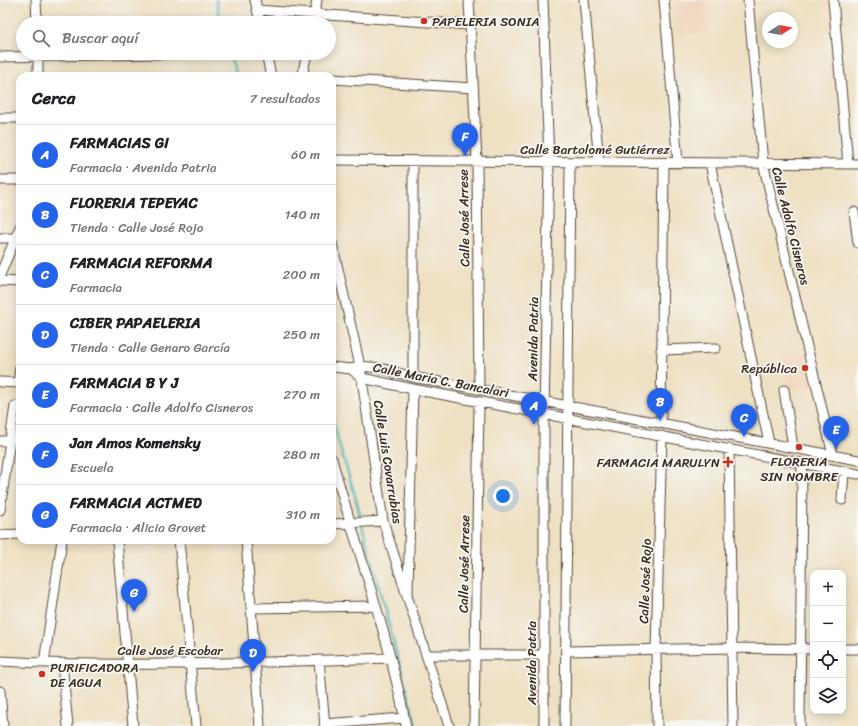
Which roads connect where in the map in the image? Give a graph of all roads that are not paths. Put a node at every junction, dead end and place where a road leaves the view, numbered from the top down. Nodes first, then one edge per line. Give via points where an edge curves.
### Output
1 (36, 0) edge
2 (255, 0) edge
3 (317, 0) edge
4 (469, 0) edge
5 (543, 0) edge
6 (584, 0) edge
7 (664, 0) edge
8 (748, 0) edge
9 (833, 0) edge
10 (257, 10) junction
11 (315, 14) junction
12 (37, 16) edge
13 (258, 16) edge
14 (470, 25) junction
15 (16, 56) edge
16 (0, 57) edge
17 (38, 60) edge
18 (268, 60) edge
19 (305, 60) edge
20 (38, 72) edge
21 (270, 72) edge
22 (303, 72) edge
23 (336, 79) edge
24 (473, 88) junction
25 (0, 118) edge
26 (16, 118) edge
27 (336, 160) edge
28 (413, 161) junction
29 (477, 161) junction
30 (549, 162) junction
31 (570, 162) junction
32 (599, 162) junction
33 (664, 162) junction
34 (678, 163) junction
35 (710, 163) junction
36 (763, 163) junction
37 (848, 164) junction
38 (858, 164) edge
39 (0, 180) edge
40 (16, 180) edge
41 (854, 212) dead end
42 (0, 238) edge
43 (15, 238) joint
44 (858, 243) edge
45 (336, 268) edge
46 (0, 275) edge
47 (0, 281) edge
48 (16, 282) edge
49 (716, 348) dead end
50 (661, 350) junction
51 (336, 367) edge
52 (352, 368) junction
53 (413, 376) junction
54 (362, 378) junction
55 (0, 382) edge
56 (16, 383) edge
57 (413, 389) junction
58 (479, 389) junction
59 (784, 390) dead end
60 (544, 401) junction
61 (479, 402) junction
62 (15, 406) dead end
63 (568, 406) junction
64 (544, 414) junction
65 (568, 418) junction
66 (661, 423) junction
67 (662, 436) junction
68 (10, 440) junction
69 (16, 440) edge
70 (0, 441) edge
71 (769, 443) junction
72 (793, 447) junction
73 (729, 449) junction
74 (833, 455) junction
75 (858, 460) edge
76 (802, 464) junction
77 (844, 472) junction
78 (336, 473) edge
79 (858, 474) edge
80 (842, 500) dead end
81 (0, 510) edge
82 (378, 521) junction
83 (336, 524) edge
84 (351, 524) junction
85 (16, 534) edge
86 (0, 535) edge
87 (61, 544) edge
88 (117, 544) edge
89 (180, 544) edge
90 (246, 544) edge
91 (407, 599) junction
92 (375, 606) junction
93 (251, 608) junction
94 (731, 648) junction
95 (656, 649) junction
96 (800, 649) junction
97 (810, 649) edge
98 (846, 649) edge
99 (858, 649) edge
100 (566, 651) junction
101 (426, 655) junction
102 (544, 655) junction
103 (476, 656) junction
104 (389, 658) junction
105 (319, 660) junction
106 (0, 661) edge
107 (255, 662) junction
108 (44, 663) junction
109 (62, 663) junction
110 (127, 663) junction
111 (190, 663) junction
112 (0, 691) edge
113 (405, 722) edge
114 (324, 725) edge
115 (3, 726) edge
116 (68, 726) edge
117 (133, 726) edge
118 (196, 726) edge
119 (260, 726) edge
120 (449, 726) edge
121 (474, 726) edge
122 (544, 726) edge
123 (565, 726) edge
124 (657, 726) edge
125 (733, 726) edge
126 (800, 726) edge

1 - 12 street
2 - 10 street
3 - 11 street
4 - 14 street, Calle José Arrese
5 - 30 street, Avenida Patria
6 - 32 street
7 - 34 street
8 - 36 street, Calle Adolfo Cisneros
9 - 37 street
10 - 11 street
10 - 13 street
11 - 14 street
14 - 24 street, Calle José Arrese
15 - 16 street
17 - 20 street
18 - 21 street
19 - 22 street
23 - 24 street
24 - 29 street, Calle José Arrese
25 - 26 street
27 - 28 street, Calle Bartolomé Gutiérrez
28 - 29 street, Calle Bartolomé Gutiérrez
28 - 53 street
29 - 30 street, Calle Bartolomé Gutiérrez
29 - 58 street, Calle José Arrese
30 - 31 street, Calle Bartolomé Gutiérrez
30 - 60 street, Avenida Patria
31 - 32 street, Calle Bartolomé Gutiérrez
31 - 63 street
32 - 33 street, Calle Bartolomé Gutiérrez
33 - 34 street, Calle Bartolomé Gutiérrez
33 - 50 street
34 - 35 street, Calle Bartolomé Gutiérrez
35 - 36 street, Calle Bartolomé Gutiérrez
35 - 71 street
36 - 37 street, Calle Bartolomé Gutiérrez
36 - 74 street, Calle Adolfo Cisneros
37 - 38 street, Calle Bartolomé Gutiérrez
39 - 40 street
41 - 44 street
42 - 43 street
43 - 46 street
45 - 52 street, Calle Luis Covarrubias
47 - 48 street
49 - 50 street
50 - 66 street
51 - 52 street, Calle María C. Bancalari
52 - 53 street, Calle María C. Bancalari via 380,368
52 - 54 street, Calle Luis Covarrubias
53 - 58 street, Calle María C. Bancalari
54 - 57 street, Calle María C. Bancalari
54 - 82 street, Calle Luis Covarrubias
55 - 56 street
57 - 61 street, Calle María C. Bancalari
57 - 91 street
58 - 60 street, Calle María C. Bancalari
59 - 72 street
60 - 63 street, Calle María C. Bancalari
60 - 64 street, Avenida Patria
61 - 64 street, Calle María C. Bancalari
61 - 103 street, Calle José Arrese
62 - 68 street
63 - 65 street
63 - 66 street, Calle María C. Bancalari
64 - 65 street, Calle María C. Bancalari
64 - 102 street, Avenida Patria
65 - 67 street, Calle María C. Bancalari
65 - 100 street
66 - 71 street, Calle María C. Bancalari
67 - 73 street, Calle María C. Bancalari
67 - 95 street, Calle José Rojo
68 - 69 street
68 - 70 street
68 - 81 street
71 - 72 street, Calle María C. Bancalari
72 - 74 street, Calle María C. Bancalari
73 - 76 street, Calle María C. Bancalari
73 - 94 street
74 - 75 street, Calle María C. Bancalari
76 - 77 street, Calle María C. Bancalari
76 - 96 street
77 - 79 street, Calle María C. Bancalari
77 - 80 street
78 - 84 street
82 - 84 street
82 - 91 street, Calle Luis Covarrubias
83 - 84 street
84 - 92 street
85 - 86 street
87 - 108 street
88 - 110 street
89 - 111 street
90 - 93 street
91 - 101 street, Calle Luis Covarrubias
92 - 93 street
92 - 104 street
93 - 107 street
94 - 95 street
94 - 96 street
94 - 125 street
95 - 100 street
95 - 124 street, Calle José Rojo
96 - 97 street
96 - 126 street
98 - 99 street
100 - 123 street
101 - 103 street
101 - 120 street, Calle Luis Covarrubias
102 - 103 street
102 - 122 street, Avenida Patria
103 - 121 street, Calle José Arrese
104 - 105 street, Calle José Escobar
104 - 113 street
105 - 107 street, Calle José Escobar
105 - 114 street
106 - 108 street, Calle José Escobar
107 - 111 street, Calle José Escobar
107 - 119 street
108 - 109 street, Calle José Escobar
109 - 110 street, Calle José Escobar
109 - 116 street
110 - 111 street, Calle José Escobar
110 - 117 street
111 - 118 street
112 - 115 street
113 - 114 street

